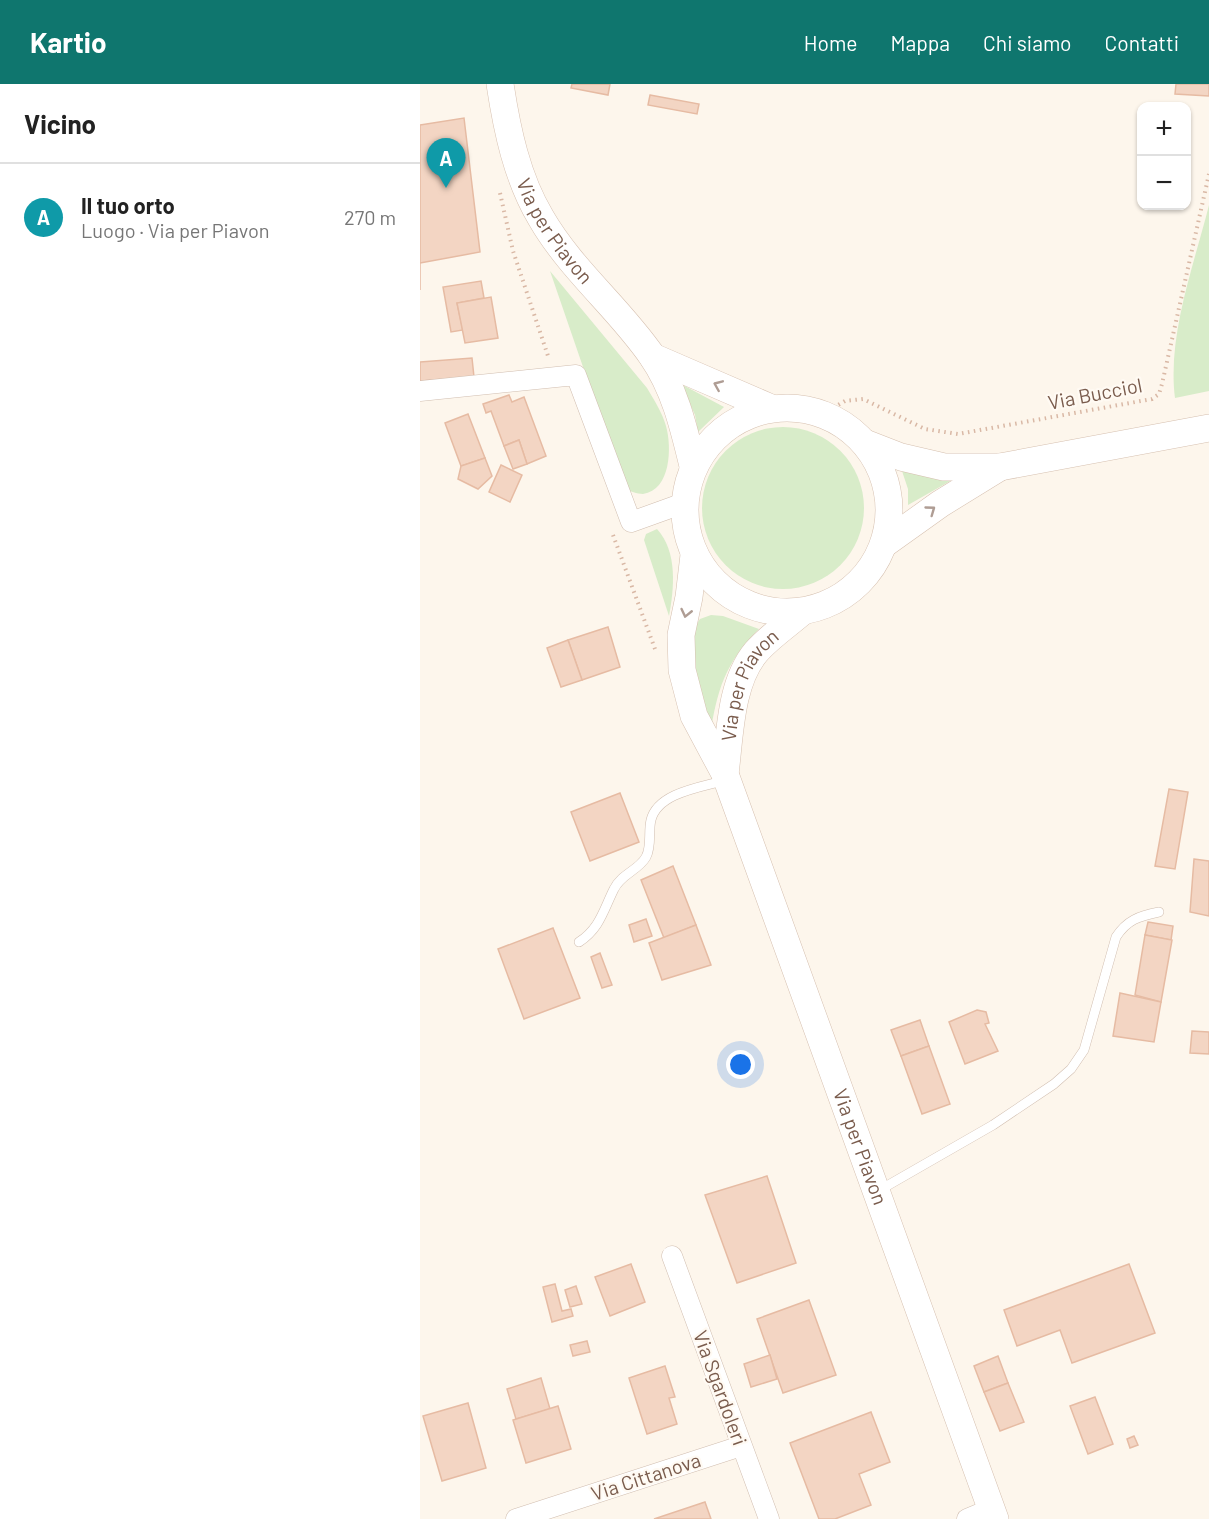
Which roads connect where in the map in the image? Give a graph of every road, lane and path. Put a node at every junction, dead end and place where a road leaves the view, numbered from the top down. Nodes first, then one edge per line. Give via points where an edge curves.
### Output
1 (500, 84) edge
2 (1209, 174) edge
3 (498, 186) dead end
4 (538, 327) dead end
5 (652, 357) junction
6 (420, 391) edge
7 (771, 408) junction
8 (822, 414) junction
9 (1209, 428) edge
10 (865, 443) junction
11 (693, 466) junction
12 (1000, 467) junction
13 (684, 503) junction
14 (884, 544) junction
15 (694, 555) junction
16 (802, 612) junction
17 (726, 777) junction
18 (1159, 912) dead end
19 (579, 942) dead end
20 (876, 1192) junction
21 (672, 1256) dead end
22 (741, 1446) junction
23 (984, 1516) edge
24 (516, 1519) edge
25 (769, 1519) edge

1 - 5 main road, Via per Piavon via 513,147 526,190 540,217
2 - 8 path, Via Bucciol via 1162,384 1159,394 1152,399 958,434 925,429 862,399 846,401
3 - 4 path via 513,251
7 -> 5 main road, Via per Piavon
5 - 11 main road, Via per Piavon via 681,415
6 - 13 street via 576,375 631,522
7 - 8 main road via 797,408
7 - 11 main road via 730,425 712,439
8 - 10 main road via 846,426
9 - 12 main road
10 - 12 main road via 944,467
10 - 14 main road via 883,474 890,509
11 - 13 main road
14 -> 12 main road
13 - 15 main road via 686,530
14 - 16 main road via 871,569 852,589 829,604
15 - 16 main road via 713,581 739,601 770,611
15 -> 17 main road, Via per Piavon via 681,635 682,670 694,716
16 - 17 main road, Via per Piavon via 756,653 741,678 731,721
17 - 19 lane via 679,794 656,810 651,819 646,858 619,881 596,928
17 - 20 main road, Via per Piavon
18 - 20 lane via 1125,924 1116,937 1084,1050 1071,1069 993,1125
20 - 23 main road, Via per Piavon
21 - 22 street, Via Sgardoleri
22 - 24 street, Via Cittanova
22 - 25 street, Via Sgardoleri

